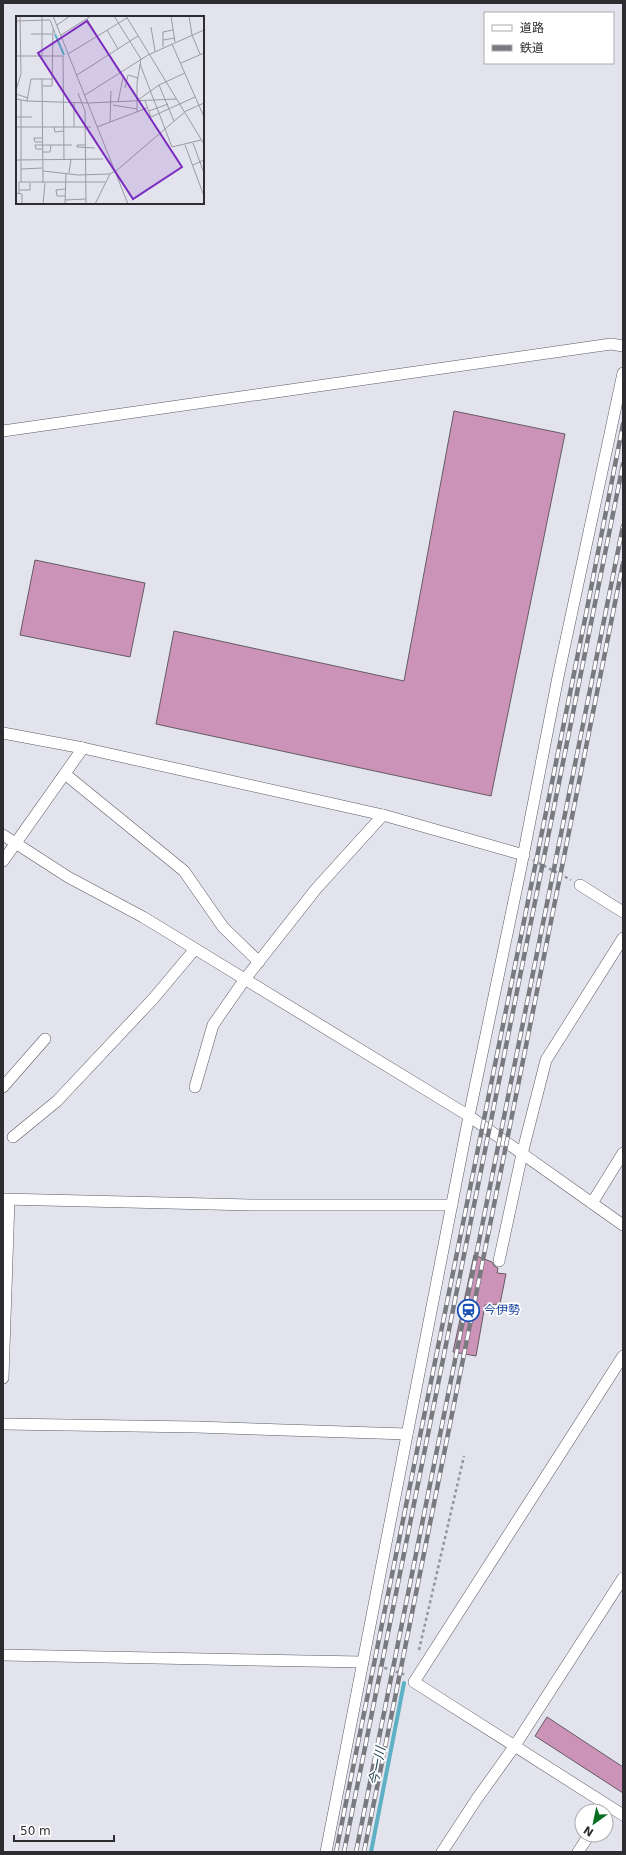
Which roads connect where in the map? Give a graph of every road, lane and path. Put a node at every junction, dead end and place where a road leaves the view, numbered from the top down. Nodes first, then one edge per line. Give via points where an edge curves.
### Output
1 (623, 346) edge
2 (623, 373) edge
3 (3, 431) edge
4 (3, 733) edge
5 (83, 748) junction
6 (65, 774) junction
7 (383, 815) junction
8 (3, 836) edge
9 (15, 843) junction
10 (524, 855) junction
11 (5, 856) edge
12 (580, 886) joint
13 (623, 912) edge
14 (623, 938) edge
15 (195, 949) junction
16 (259, 962) junction
17 (244, 979) junction
18 (46, 1039) dead end
19 (3, 1087) edge
20 (194, 1087) dead end
21 (469, 1116) junction
22 (13, 1137) dead end
23 (623, 1153) edge
24 (522, 1154) junction
25 (6, 1199) edge
26 (592, 1203) junction
27 (452, 1205) junction
28 (623, 1224) edge
29 (500, 1261) dead end
30 (623, 1356) edge
31 (3, 1378) edge
32 (3, 1424) edge
33 (407, 1434) junction
34 (464, 1456) dead end
35 (623, 1578) edge
36 (419, 1653) dead end
37 (3, 1655) edge
38 (362, 1662) junction
39 (416, 1679) junction
40 (514, 1747) junction
41 (598, 1803) edge
42 (584, 1843) edge
43 (326, 1852) edge
44 (442, 1852) edge
45 (578, 1852) edge

1 - 3 street via 611,344
2 - 10 street via 558,677
4 - 5 street
5 - 6 street
5 - 7 street
6 - 9 street
6 - 16 street via 184,871 223,927
7 - 10 street
7 - 16 street via 316,889
8 - 9 street
9 - 11 street
9 - 15 street via 68,877 144,917
10 - 12 path
10 - 21 street
12 - 13 street
14 - 24 street via 546,1060
15 - 17 street
15 - 22 street via 153,999 57,1101
16 - 17 street
17 - 20 street via 213,1025
17 - 21 street
18 - 19 street
21 - 24 street
21 - 27 street
23 - 26 street
24 - 26 street
24 - 29 street
25 - 27 street
25 - 31 street
26 - 28 street
27 - 33 street
30 - 39 street
32 - 33 street
33 - 38 street
34 - 36 path
35 - 40 street
37 - 38 street
38 - 39 path
38 - 43 street
39 - 40 street via 414,1682 425,1690
40 - 41 street
40 - 44 street
42 - 45 street

